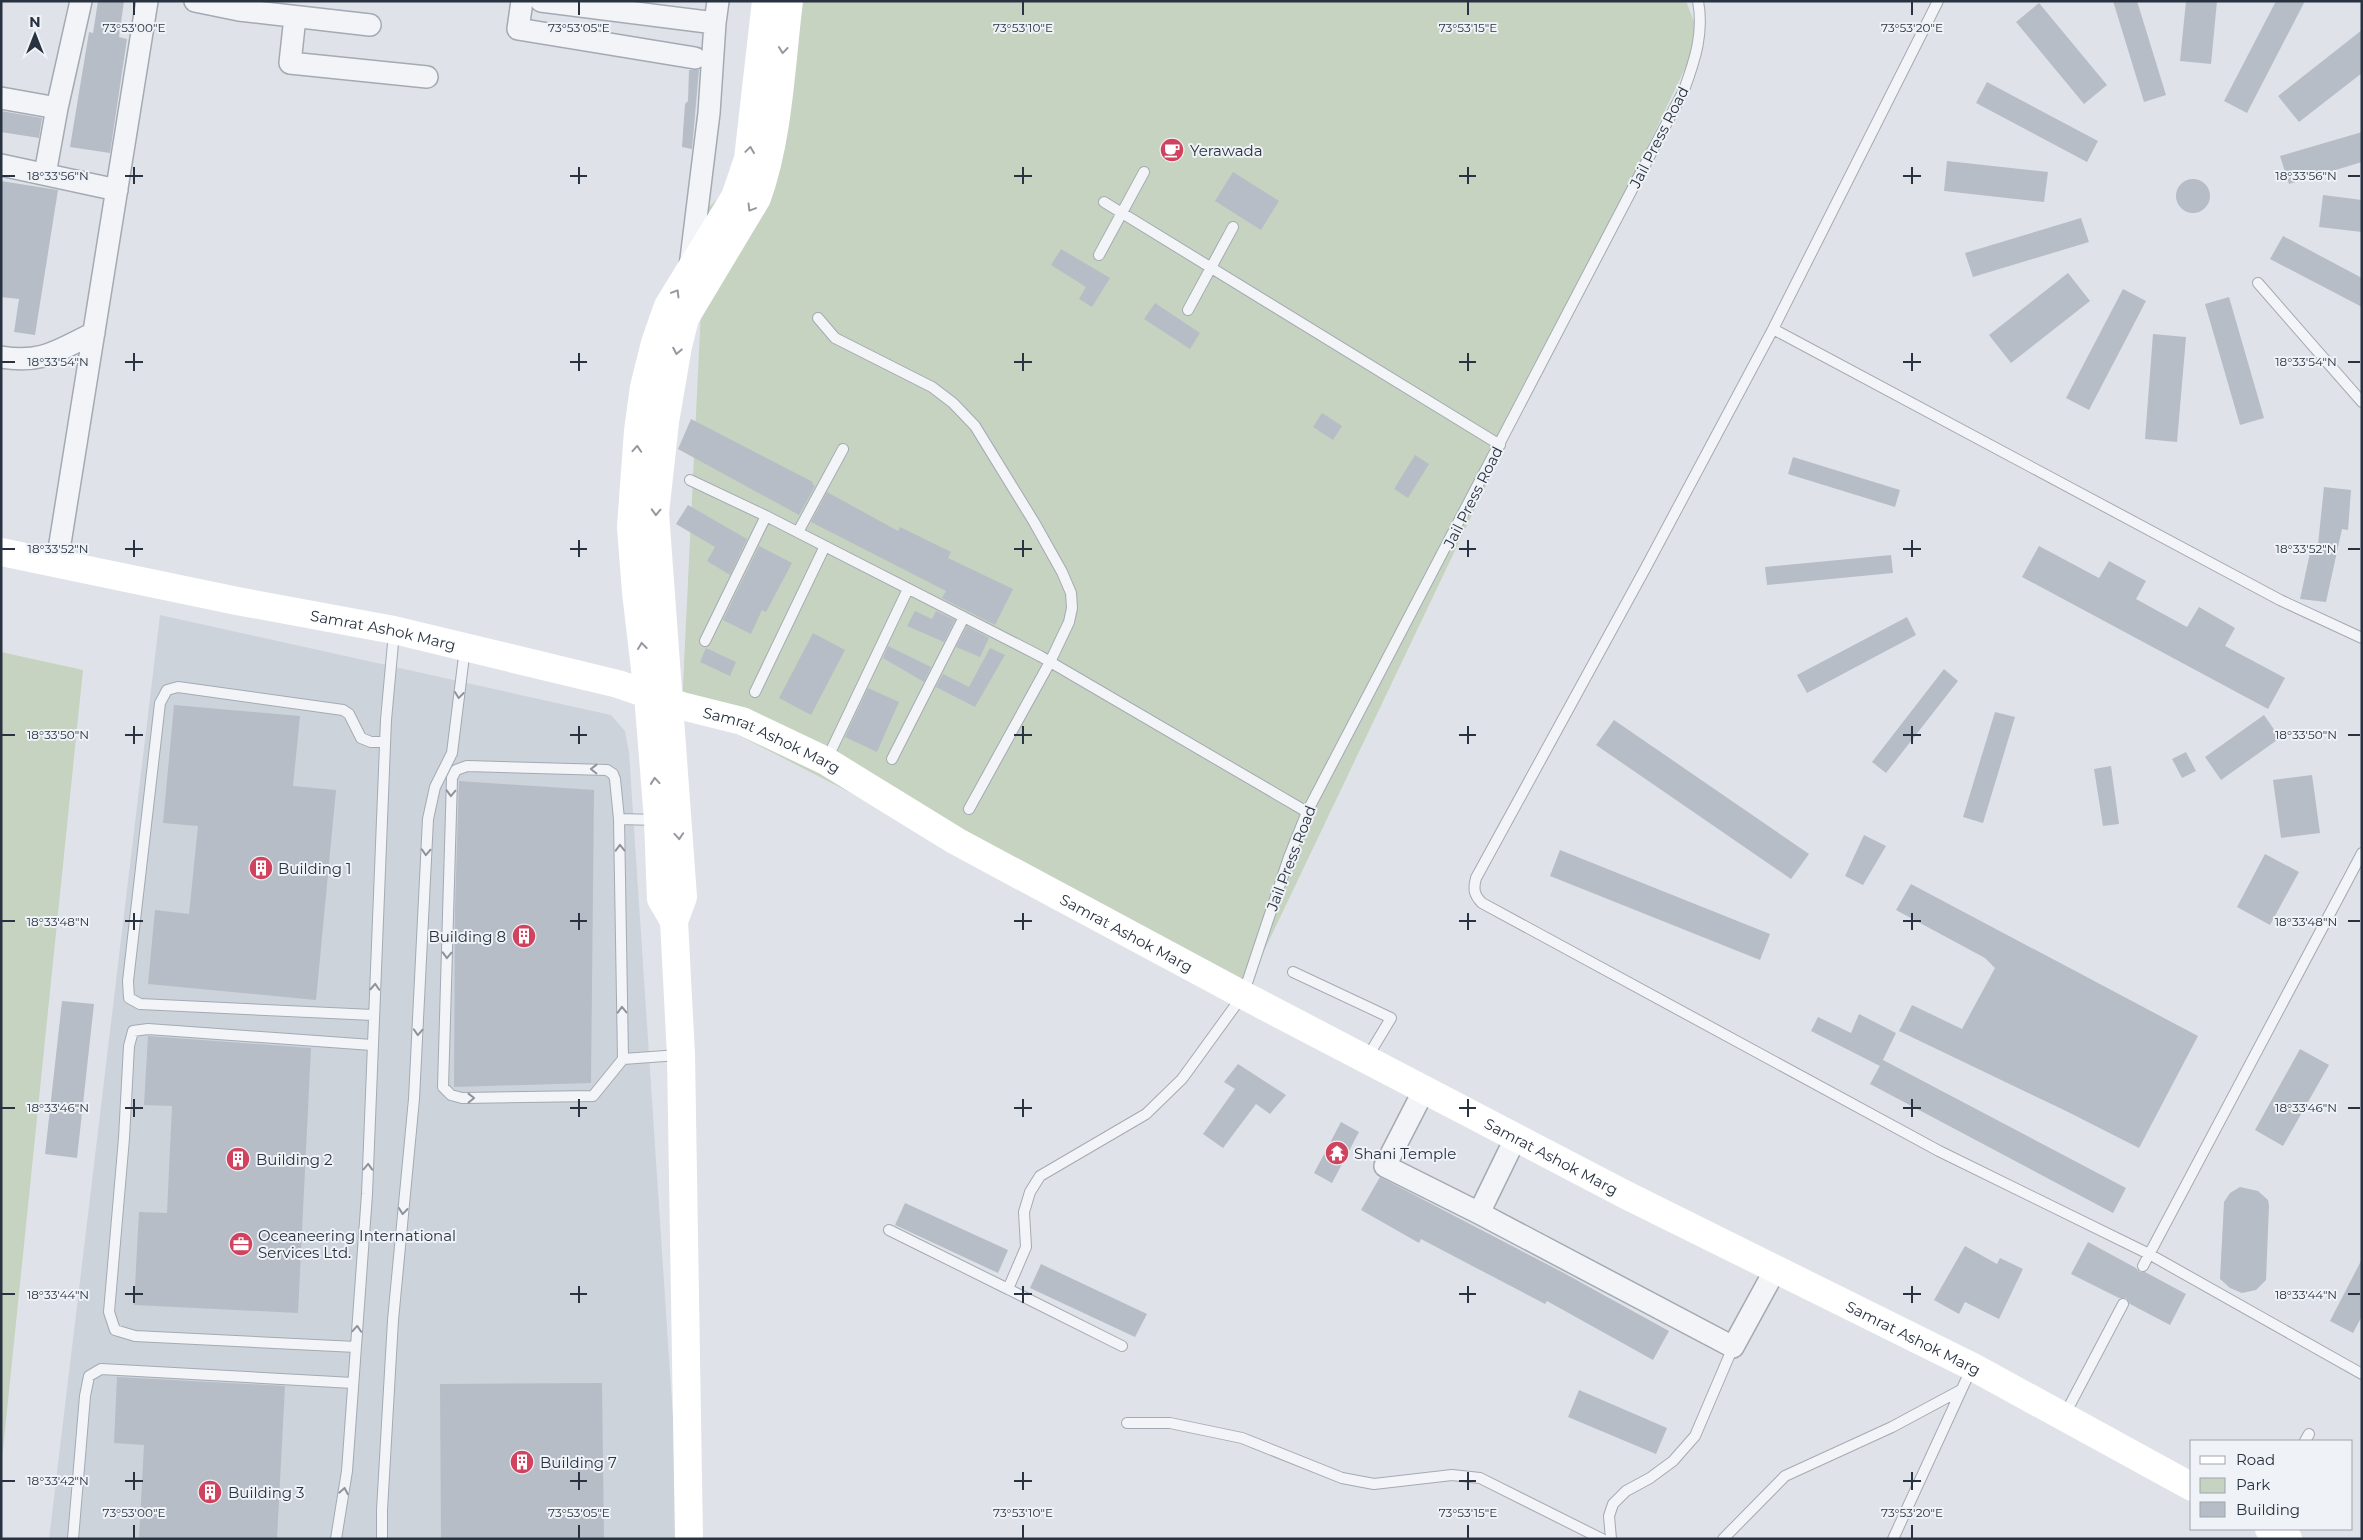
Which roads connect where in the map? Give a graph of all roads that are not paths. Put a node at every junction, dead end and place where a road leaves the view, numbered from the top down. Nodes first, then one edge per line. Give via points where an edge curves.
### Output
1 (82, 1) edge
2 (147, 1) edge
3 (195, 1) edge
4 (522, 1) edge
5 (541, 1) edge
6 (718, 1) edge
7 (766, 1) edge
8 (788, 1) edge
9 (1698, 1) edge
10 (1938, 1) edge
11 (295, 17) junction
12 (714, 23) junction
13 (370, 25) dead end
14 (695, 58) dead end
15 (427, 78) dead end
16 (1, 98) edge
17 (57, 108) junction
18 (1, 165) edge
19 (1144, 172) dead end
20 (45, 174) junction
21 (117, 190) junction
22 (1104, 202) dead end
23 (1122, 212) junction
24 (1233, 228) dead end
25 (1099, 255) dead end
26 (1212, 267) junction
27 (689, 270) junction
28 (2258, 283) dead end
29 (1188, 310) dead end
30 (818, 318) dead end
31 (1773, 329) junction
32 (94, 333) junction
33 (1, 357) edge
34 (2362, 402) edge
35 (1500, 445) junction
36 (843, 449) dead end
37 (690, 480) dead end
38 (766, 516) junction
39 (798, 532) junction
40 (825, 546) junction
41 (1, 552) edge
42 (57, 562) junction
43 (908, 589) junction
44 (964, 618) junction
45 (394, 630) junction
46 (2362, 638) edge
47 (705, 641) dead end
48 (466, 647) junction
49 (1050, 662) junction
50 (755, 692) dead end
51 (659, 697) junction
52 (386, 742) junction
53 (892, 759) dead end
54 (826, 761) junction
55 (969, 809) dead end
56 (1307, 812) junction
57 (619, 819) junction
58 (658, 820) junction
59 (2362, 853) edge
60 (674, 920) junction
61 (1293, 972) dead end
62 (1243, 995) junction
63 (373, 1015) junction
64 (372, 1045) junction
65 (681, 1055) junction
66 (623, 1059) junction
67 (1366, 1060) junction
68 (1424, 1090) junction
69 (1516, 1137) junction
70 (1478, 1213) junction
71 (889, 1230) dead end
72 (2149, 1254) junction
73 (2143, 1266) dead end
74 (1775, 1270) junction
75 (1008, 1289) junction
76 (2123, 1304) dead end
77 (1122, 1346) dead end
78 (356, 1347) junction
79 (1733, 1347) junction
80 (2362, 1374) edge
81 (1967, 1378) junction
82 (354, 1383) junction
83 (2063, 1418) junction
84 (1127, 1423) dead end
85 (2190, 1486) edge
86 (2271, 1530) edge
87 (73, 1539) edge
88 (336, 1539) edge
89 (382, 1539) edge
90 (689, 1539) edge
91 (1602, 1539) edge
92 (1612, 1539) edge
93 (1723, 1539) edge
94 (1893, 1539) edge
95 (2288, 1539) edge

1 - 17 street
2 - 21 street
3 - 11 street
4 - 14 street via 518,30
5 - 12 street
6 - 12 street
27 -> 7 street via 735,197 748,159
8 -> 51 street via 764,178 757,198 685,318 673,374 655,513
9 - 35 lane, Jail Press Road via 1700,37 1684,90
10 - 31 lane
11 - 13 street
11 - 15 street via 290,63
12 - 27 street via 709,113
16 - 17 street
17 - 20 street
18 - 20 street
19 - 23 lane
20 - 21 street
21 - 32 street
22 - 23 lane
23 - 25 lane
23 - 26 lane
24 - 26 lane
26 - 29 lane
26 - 35 lane
51 -> 27 street via 631,527 644,387 668,306
28 - 34 lane
30 - 49 lane via 835,338 932,386 975,426 1034,522 1071,593 1069,622
31 - 46 lane via 2280,600
31 - 72 lane via 1476,878 1473,888 1476,897 1940,1151
32 - 33 street via 44,357 25,360
32 - 42 street
35 - 56 lane, Jail Press Road
36 - 39 lane
37 - 38 lane
38 - 39 lane
38 - 47 lane
39 - 40 lane
40 - 43 lane
40 - 50 lane
41 - 42 street, Samrat Ashok Marg
42 - 45 street, Samrat Ashok Marg via 237,601
43 - 44 lane
43 - 54 lane
44 - 49 lane
44 - 53 lane
45 - 48 street, Samrat Ashok Marg
45 - 52 lane
48 - 51 street, Samrat Ashok Marg
48 -> 89 lane via 452,753 435,787 428,819 414,1099 392,1320
49 - 55 lane
49 - 56 lane
51 - 54 street, Samrat Ashok Marg via 742,722
58 -> 51 street
51 -> 60 street via 683,897
63 -> 52 lane
52 - 63 lane via 361,738 349,714 343,710 178,687 166,690 160,703 128,981 129,998 140,1004
54 - 62 street, Samrat Ashok Marg via 956,841
56 - 62 lane, Jail Press Road
57 - 58 lane
66 -> 57 lane
57 -> 66 lane via 615,779 607,770 467,766 456,770 452,778 443,1087 451,1095 462,1098 592,1096
58 - 60 street via 661,899
59 - 72 lane
60 - 65 street
61 - 67 lane via 1390,1018
62 - 67 street, Samrat Ashok Marg
62 - 75 lane, Jail Press Road via 1182,1079 1146,1114 1040,1176 1030,1192 1024,1212 1026,1247
63 - 64 lane
78 -> 64 lane via 367,1194
64 - 78 lane via 148,1029 133,1031 129,1046 109,1312 115,1330 135,1336
65 - 66 lane
65 - 90 street
67 - 68 street, Samrat Ashok Marg
68 - 69 street, Samrat Ashok Marg
68 - 70 street via 1385,1166
69 - 70 street
69 - 74 street, Samrat Ashok Marg
70 - 79 street
71 - 75 lane
72 - 73 lane
72 - 80 lane
74 - 79 street
74 - 81 street, Samrat Ashok Marg
75 - 77 lane
76 - 83 lane
78 - 82 lane
79 - 92 lane via 1695,1436 1674,1461 1626,1491 1613,1504 1609,1516
81 - 83 street, Samrat Ashok Marg
81 - 93 lane via 1892,1427 1785,1476
81 - 94 lane
82 - 87 lane via 101,1369 89,1376 85,1396
88 -> 82 lane via 347,1471
83 - 85 street, Samrat Ashok Marg
84 - 91 lane via 1170,1423 1242,1438 1342,1478 1374,1484 1452,1475 1480,1478
86 - 95 street

